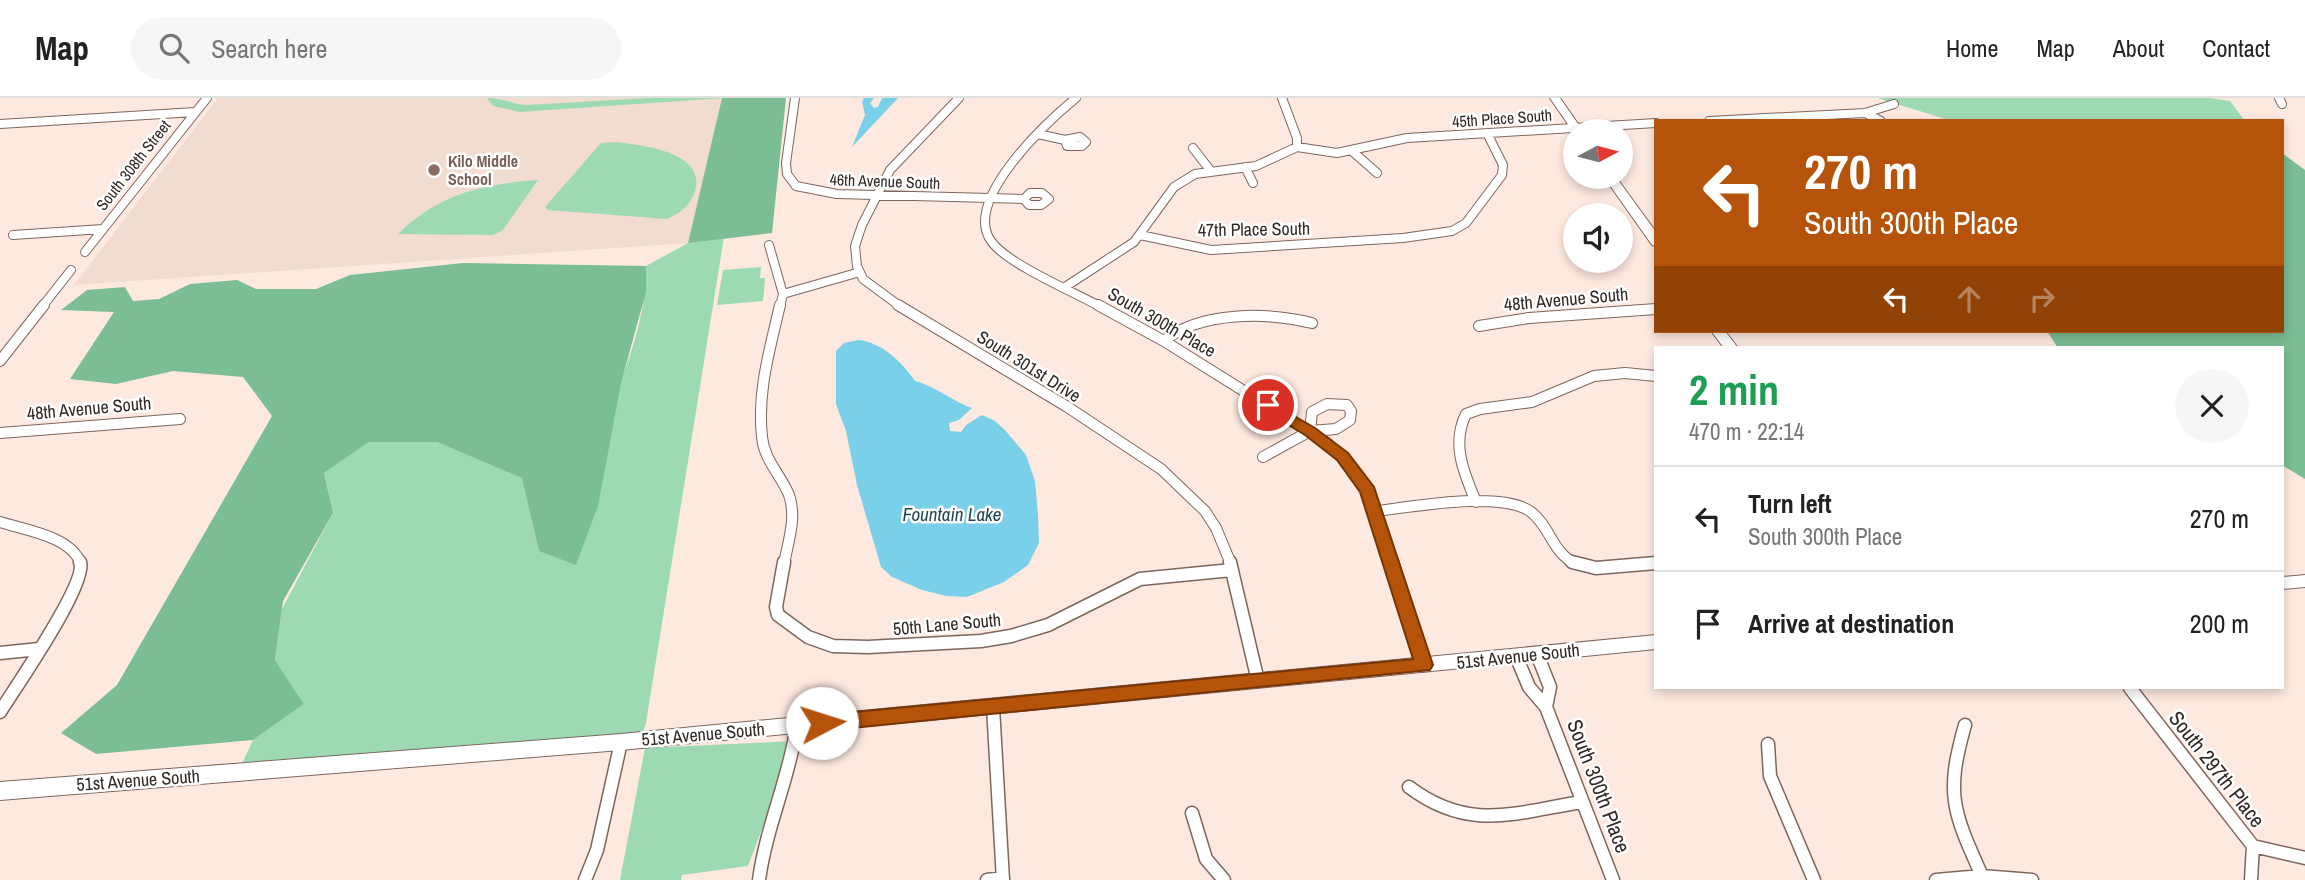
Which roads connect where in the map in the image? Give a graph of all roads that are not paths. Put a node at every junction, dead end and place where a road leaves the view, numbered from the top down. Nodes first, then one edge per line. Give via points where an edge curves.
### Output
1 (207, 98) edge
2 (795, 98) edge
3 (959, 98) edge
4 (1076, 98) edge
5 (1282, 98) edge
6 (1555, 98) edge
7 (1894, 104) dead end
8 (195, 112) junction
9 (1866, 113) junction
10 (1570, 119) edge
11 (1786, 119) edge
12 (1877, 119) edge
13 (0, 124) edge
14 (1651, 126) edge
15 (1633, 127) edge
16 (1563, 130) edge
17 (1487, 133) junction
18 (1038, 134) junction
19 (1065, 140) dead end
20 (1297, 147) junction
21 (1193, 148) dead end
22 (1352, 151) junction
23 (1245, 167) junction
24 (1210, 170) junction
25 (1377, 173) dead end
26 (1253, 183) dead end
27 (1618, 189) edge
28 (874, 196) junction
29 (990, 198) junction
30 (1024, 199) dead end
31 (1654, 222) edge
32 (1642, 223) junction
33 (103, 229) junction
34 (13, 235) dead end
35 (1140, 235) junction
36 (1654, 239) edge
37 (769, 245) dead end
38 (85, 252) dead end
39 (71, 270) dead end
40 (860, 272) junction
41 (1065, 287) junction
42 (783, 294) junction
43 (1654, 309) edge
44 (1312, 323) dead end
45 (1479, 326) dead end
46 (1164, 341) junction
47 (11, 346) junction
48 (0, 347) edge
49 (0, 361) edge
50 (1654, 376) edge
51 (180, 419) dead end
52 (1310, 431) junction
53 (0, 433) edge
54 (1263, 457) dead end
55 (1476, 502) junction
56 (1376, 511) junction
57 (0, 522) edge
58 (1654, 563) edge
59 (1232, 570) junction
60 (2305, 581) edge
61 (2284, 583) edge
62 (1654, 642) edge
63 (39, 649) junction
64 (0, 653) edge
65 (1536, 654) junction
66 (1516, 656) junction
67 (1424, 665) junction
68 (1258, 681) junction
69 (2131, 689) edge
70 (993, 707) junction
71 (1546, 707) junction
72 (0, 712) edge
73 (1965, 725) dead end
74 (797, 726) junction
75 (621, 742) junction
76 (1768, 744) dead end
77 (1409, 787) dead end
78 (0, 790) edge
79 (1581, 802) junction
80 (1192, 813) dead end
81 (2253, 846) junction
82 (2305, 858) edge
83 (1982, 876) junction
84 (1003, 879) edge
85 (585, 880) edge
86 (760, 880) edge
87 (987, 880) edge
88 (1224, 880) edge
89 (1613, 880) edge
90 (1814, 880) edge
91 (1936, 880) edge
92 (2032, 880) edge
93 (2251, 880) edge

1 - 8 street, South 308th Street
2 - 28 street, 46th Avenue South via 786,163 791,181 804,190
3 - 28 street via 898,160
4 - 18 street
5 - 20 street
6 - 10 main road
7 - 9 street
8 - 13 street
8 - 33 street, South 308th Street
9 - 11 street
9 - 12 street
14 - 15 street, 45th Place South
16 - 17 street, 45th Place South
17 - 22 street, 45th Place South via 1402,139
17 - 35 street, 47th Place South via 1503,171 1471,218 1444,233 1229,249 1199,249
18 - 19 street
18 - 29 street
20 - 22 street, 45th Place South
20 - 23 street
21 - 24 street
22 - 25 street
23 - 24 street
23 - 26 street
24 - 35 street via 1179,182
27 - 32 main road
28 - 29 street, 46th Avenue South
28 - 40 street via 855,246
29 - 30 street, 46th Avenue South
29 - 41 street, South 300th Place via 986,225 991,242
31 - 32 street
32 - 36 main road
33 - 34 street
33 - 38 street, South 308th Street
35 - 41 street
37 - 42 street
39 - 47 street
40 - 42 street
40 - 59 street, South 301st Drive via 879,293 1044,393 1181,485 1214,526
41 - 46 street, South 300th Place
42 - 59 street, 50th Lane South via 763,373 760,413 765,452 790,499 792,524 777,598 778,615 791,627 833,646 999,639 1062,619 1133,581
43 - 45 street, 48th Avenue South
44 - 46 street via 1281,317 1208,323 1182,328
46 - 52 street, South 300th Place
47 - 48 street
47 - 49 street
50 - 55 street via 1600,375 1533,402 1466,414 1460,430 1461,458
51 - 53 street, 48th Avenue South
52 - 54 street
52 - 56 street, South 300th Place via 1353,468
55 - 56 street
55 - 58 street via 1519,505 1540,520 1560,555 1577,565 1603,568
56 - 67 street, South 300th Place
57 - 63 street via 63,543 80,559 75,591
59 - 68 street, South 301st Drive
60 - 61 main road
62 - 65 main road, 51st Avenue South
63 - 64 street
63 - 72 street
65 - 66 main road, 51st Avenue South
65 - 71 street, South 300th Place via 1550,687
66 - 67 main road, 51st Avenue South
66 - 71 street, South 300th Place via 1529,687
67 - 68 main road, 51st Avenue South
68 - 70 main road, 51st Avenue South
69 - 81 street, South 297th Place
70 - 74 main road, 51st Avenue South
70 - 84 street
71 - 79 street, South 300th Place
73 - 83 street via 1953,794 1965,840
74 - 75 main road, 51st Avenue South
74 - 86 street via 790,769 764,844
75 - 78 main road, 51st Avenue South
75 - 85 street via 597,850
76 - 90 street via 1770,776
77 - 79 street via 1446,810 1467,814
79 - 89 street, South 300th Place
80 - 88 street via 1199,846 1214,873
81 - 82 street
81 - 93 street, South 297th Place
83 - 91 street
83 - 92 street
84 - 87 street

